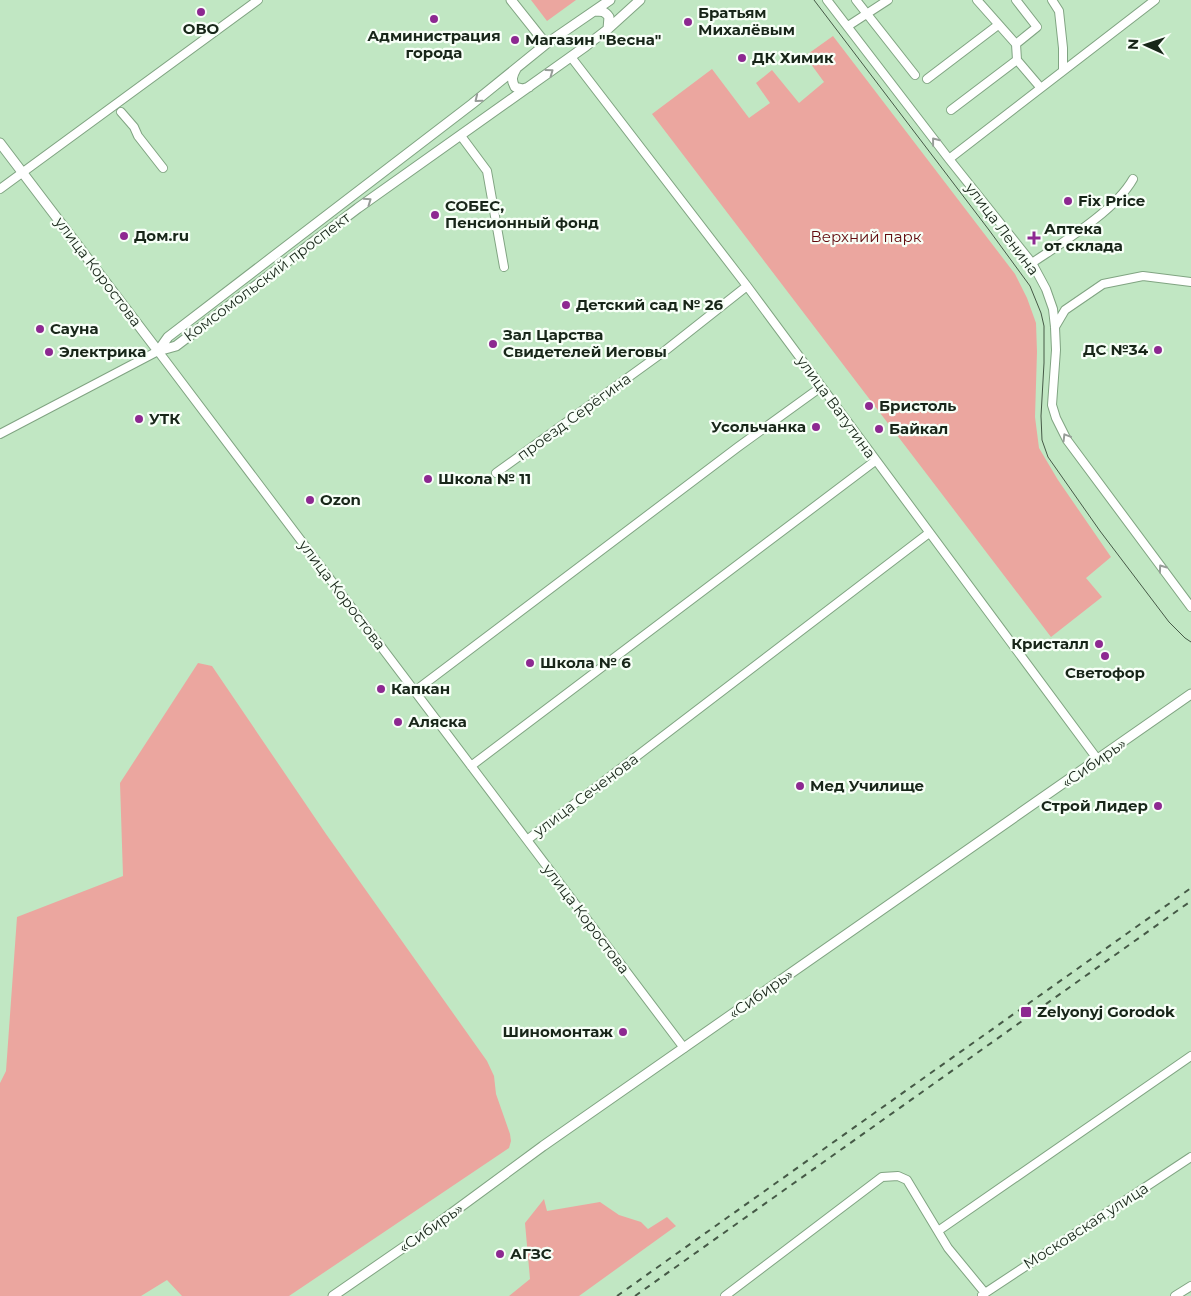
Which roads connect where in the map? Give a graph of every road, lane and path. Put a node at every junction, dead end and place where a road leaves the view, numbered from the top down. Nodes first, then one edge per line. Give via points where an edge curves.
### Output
1 (258, 0) edge
2 (511, 0) edge
3 (610, 0) edge
4 (640, 0) edge
5 (827, 0) edge
6 (856, 0) edge
7 (887, 0) edge
8 (977, 0) edge
9 (1016, 0) edge
10 (1052, 0) edge
11 (1155, 0) edge
12 (594, 11) junction
13 (867, 14) junction
14 (998, 25) junction
15 (848, 26) junction
16 (608, 29) junction
17 (546, 44) junction
18 (1016, 44) junction
19 (571, 57) junction
20 (1018, 60) junction
21 (516, 69) junction
22 (1063, 70) junction
23 (915, 75) dead end
24 (927, 79) dead end
25 (1041, 86) junction
26 (529, 87) junction
27 (952, 110) dead end
28 (122, 112) dead end
29 (461, 136) dead end
30 (0, 143) edge
31 (948, 158) junction
32 (163, 168) dead end
33 (23, 173) junction
34 (1133, 179) dead end
35 (0, 189) edge
36 (1032, 263) junction
37 (504, 267) dead end
38 (1191, 282) edge
39 (747, 286) junction
40 (1055, 327) junction
41 (158, 351) junction
42 (821, 387) junction
43 (0, 434) edge
44 (875, 460) junction
45 (496, 473) dead end
46 (929, 533) junction
47 (1191, 607) edge
48 (415, 691) junction
49 (1191, 694) edge
50 (1098, 760) junction
51 (471, 766) junction
52 (527, 840) junction
53 (684, 1048) junction
54 (1191, 1056) edge
55 (1191, 1157) edge
56 (938, 1232) junction
57 (1191, 1286) edge
58 (983, 1294) edge
59 (333, 1296) edge
60 (725, 1296) edge
61 (1175, 1296) edge

1 - 33 street
2 - 17 main road
3 - 12 main road, Комсомольский проспект
4 - 16 main road, Комсомольский проспект
5 - 15 street, улица Ленина
6 - 13 street
7 - 13 street
8 - 14 street
9 - 18 street via 1037,28
10 - 22 street via 1059,11
11 - 22 street
12 - 16 main road via 606,12
12 - 17 main road, Комсомольский проспект
13 - 15 street
13 - 23 street
14 - 18 street
14 - 24 street
31 -> 15 street, улица Ленина
16 - 19 main road, Комсомольский проспект
17 - 21 main road, Комсомольский проспект
18 - 20 street
26 -> 19 main road, Комсомольский проспект
19 - 39 street, улица Ватутина
20 - 25 street
20 - 27 street
21 - 26 main road via 512,76 515,87
21 -> 41 main road, Комсомольский проспект via 168,337
22 - 25 street
25 - 31 street
41 -> 26 main road, Комсомольский проспект via 176,346 358,208
28 - 32 street
29 - 37 street via 487,171
30 - 33 main road, улица Коростова
31 - 36 street, улица Ленина
33 - 35 street
33 - 41 main road, улица Коростова
34 - 36 street via 1126,191 1087,224
36 - 40 street, улица Ленина via 1053,308
38 - 40 street via 1143,276 1103,284 1064,310
39 - 42 street, улица Ватутина
39 - 45 street, проезд Серёгина via 666,350
47 -> 40 street, улица Ленина via 1067,440 1056,418 1052,405
41 - 43 street
41 - 48 street, улица Коростова
42 - 44 street, улица Ватутина
42 - 48 street
44 - 46 street, улица Ватутина
44 - 51 street
46 - 50 street, улица Ватутина
46 - 52 street, улица Сеченова
48 - 51 street, улица Коростова
49 - 50 main road, «Сибирь»
50 - 53 main road, «Сибирь»
51 - 52 street, улица Коростова
52 - 53 street, улица Коростова
53 - 59 main road, «Сибирь»
54 - 56 street
55 - 58 street, Московская улица
56 - 58 street
56 - 60 street via 907,1180 898,1176 882,1177
57 - 61 street

